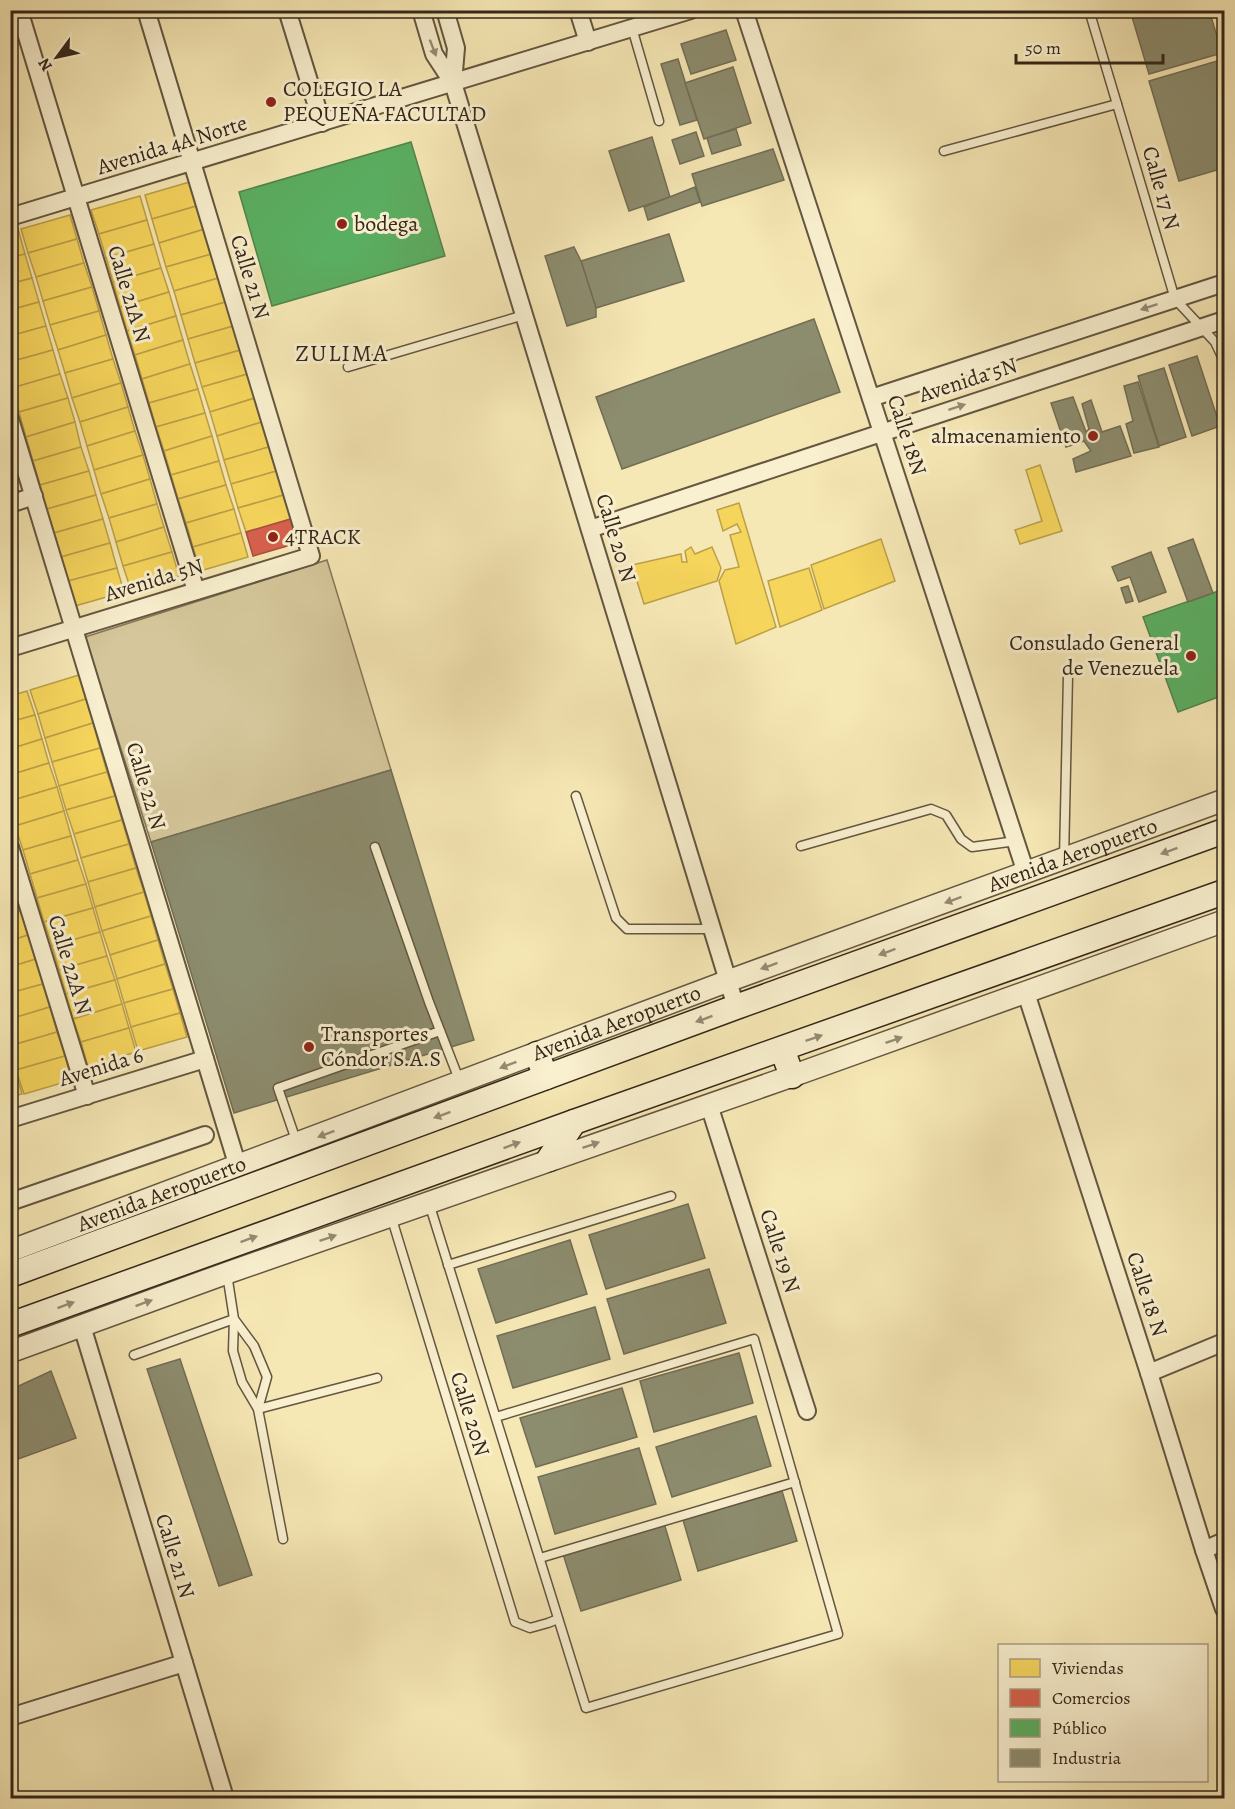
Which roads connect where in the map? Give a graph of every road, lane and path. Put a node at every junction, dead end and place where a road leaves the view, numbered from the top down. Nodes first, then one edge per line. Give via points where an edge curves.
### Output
1 (19, 10) edge
2 (146, 10) edge
3 (287, 10) edge
4 (421, 10) edge
5 (445, 10) edge
6 (578, 10) edge
7 (691, 10) edge
8 (744, 10) edge
9 (1089, 10) edge
10 (632, 28) junction
11 (588, 42) junction
12 (453, 83) junction
13 (1117, 104) junction
14 (659, 121) dead end
15 (322, 123) junction
16 (944, 151) dead end
17 (192, 162) junction
18 (76, 198) junction
19 (10, 218) edge
20 (1224, 283) edge
21 (1175, 299) junction
22 (524, 315) junction
23 (1224, 320) edge
24 (1201, 327) junction
25 (1224, 361) edge
26 (348, 367) dead end
27 (871, 398) junction
28 (10, 419) edge
29 (882, 432) junction
30 (34, 496) junction
31 (10, 504) edge
32 (590, 529) junction
33 (311, 556) joint
34 (196, 591) junction
35 (74, 628) junction
36 (10, 648) edge
37 (1068, 676) dead end
38 (576, 796) dead end
39 (1224, 801) edge
40 (1224, 831) edge
41 (1016, 841) junction
42 (801, 846) dead end
43 (10, 847) edge
44 (375, 847) dead end
45 (1064, 859) junction
46 (1026, 873) junction
47 (1224, 892) edge
48 (1224, 921) edge
49 (712, 929) junction
50 (728, 981) junction
51 (1026, 993) junction
52 (736, 1007) junction
53 (440, 1031) junction
54 (782, 1049) junction
55 (537, 1054) junction
56 (205, 1059) junction
57 (792, 1076) junction
58 (546, 1077) junction
59 (460, 1083) junction
60 (87, 1096) junction
61 (709, 1105) junction
62 (10, 1119) edge
63 (574, 1122) junction
64 (205, 1135) dead end
65 (297, 1144) junction
66 (549, 1159) junction
67 (238, 1167) junction
68 (671, 1196) dead end
69 (10, 1202) edge
70 (429, 1203) junction
71 (390, 1216) junction
72 (10, 1251) edge
73 (448, 1265) junction
74 (227, 1273) junction
75 (10, 1275) edge
76 (234, 1319) junction
77 (10, 1325) edge
78 (82, 1326) junction
79 (1224, 1342) edge
80 (10, 1352) edge
81 (134, 1355) dead end
82 (1149, 1373) junction
83 (377, 1378) dead end
84 (258, 1409) junction
85 (807, 1411) dead end
86 (496, 1417) junction
87 (795, 1482) junction
88 (283, 1539) dead end
89 (1224, 1541) edge
90 (1204, 1550) junction
91 (540, 1558) junction
92 (1224, 1608) edge
93 (558, 1618) junction
94 (184, 1663) junction
95 (10, 1718) edge
96 (225, 1798) edge

1 - 18 street, Calle 21A N
2 - 17 street, Calle 21 N
3 - 15 street
4 -> 12 street, Calle 20 N via 435,54
5 - 12 street, Calle 20 N via 456,48
6 - 11 street
7 - 10 street, Avenida 4A Norte
8 - 27 street, Calle 18N
9 - 13 lane, Calle 17 N
10 - 11 street, Avenida 4A Norte
10 - 14 lane
11 - 12 street, Avenida 4A Norte
12 - 15 street, Avenida 4A Norte
12 - 22 street, Calle 20 N
13 - 16 lane
13 - 21 lane, Calle 17 N
15 - 17 street, Avenida 4A Norte
17 - 18 street, Avenida 4A Norte
17 - 33 street, Calle 21 N
18 - 19 street, Avenida 4A Norte
18 - 34 street, Calle 21A N
20 - 21 street, Avenida 5N
21 - 24 lane, Calle 17 N
21 -> 27 street, Avenida 5N
22 - 26 lane
22 - 32 street, Calle 20 N
23 - 24 street, Avenida 5N
24 - 25 lane, Calle 17 N via 1215,342
29 -> 24 street, Avenida 5N
27 - 29 street, Calle 18N
28 - 30 street, Calle 22 N
29 - 32 street, Avenida 5N
29 - 41 street, Calle 18N
30 - 31 street
30 - 35 street, Calle 22 N
32 - 49 street, Calle 20 N
33 - 34 street, Avenida 5N
34 - 35 street, Avenida 5N
35 - 36 street, Avenida 5N
35 - 56 street, Calle 22 N
37 - 45 lane
38 - 49 lane via 616,918 627,929
39 - 45 street, Avenida Aeropuerto
40 -> 52 main road, Avenida Aeropuerto
41 - 42 lane via 972,847 961,839 946,815 931,808
41 - 46 street, Calle 18N
43 - 60 street, Calle 22A N
44 - 53 lane
45 - 46 street, Avenida Aeropuerto
46 -> 50 street, Avenida Aeropuerto
54 -> 47 main road
48 - 51 street
49 - 50 street, Calle 20 N
50 - 52 street, Calle 20 N
50 - 55 street, Avenida Aeropuerto
57 -> 51 street
51 - 82 street, Calle 18 N
52 -> 58 main road, Avenida Aeropuerto
53 - 59 lane
53 - 65 lane via 278,1088
54 - 57 main road
54 - 63 main road
55 - 58 main road
55 -> 59 street, Avenida Aeropuerto
56 - 60 street, Avenida 6
56 - 67 street, Calle 22 N
57 - 61 street
58 -> 75 main road, Avenida Aeropuerto
59 -> 65 street, Avenida Aeropuerto
60 - 62 street, Avenida 6
66 -> 61 street
61 - 85 street, Calle 19 N
63 - 66 main road
77 -> 63 main road
64 - 69 street, Avenida Aeropuerto
65 - 67 street, Avenida Aeropuerto
66 - 70 street
67 - 72 street, Avenida Aeropuerto
68 - 73 lane
70 - 71 street
70 - 73 lane
74 -> 71 street
71 - 93 lane, Calle 20N via 515,1622 530,1628
73 - 86 lane
74 - 76 lane
78 -> 74 street
76 - 81 lane
76 - 84 lane via 233,1351 242,1382
76 - 84 lane via 254,1346 267,1377
78 - 80 street
78 - 94 street, Calle 21 N
79 - 82 street
82 - 90 street, Calle 18 N
83 - 84 lane
84 - 88 lane
86 - 87 lane via 754,1339
86 - 91 lane
87 - 91 lane
87 - 93 lane via 838,1634 586,1708
89 - 90 street
90 - 92 street, Calle 18 N
91 - 93 lane
94 - 95 street
94 - 96 street, Calle 21 N

